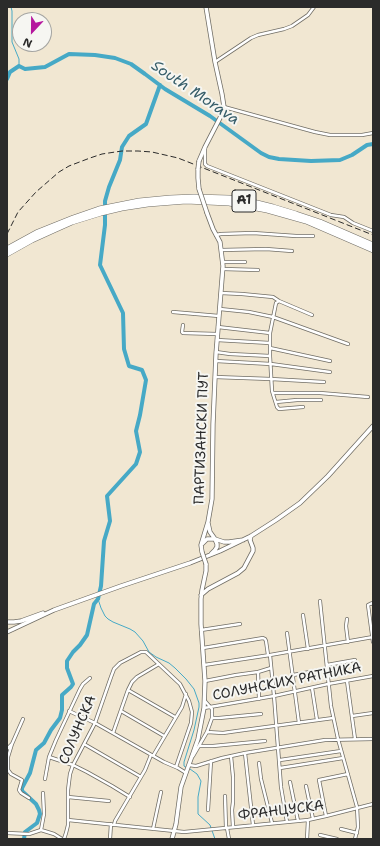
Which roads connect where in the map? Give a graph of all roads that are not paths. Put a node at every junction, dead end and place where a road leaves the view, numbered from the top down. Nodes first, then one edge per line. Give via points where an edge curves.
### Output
1 (206, 7) edge
2 (314, 7) edge
3 (215, 62) junction
4 (224, 107) junction
5 (373, 133) edge
6 (205, 147) junction
7 (109, 209) junction
8 (100, 211) junction
9 (373, 230) edge
10 (216, 235) junction
11 (313, 236) dead end
12 (373, 245) edge
13 (7, 249) edge
14 (221, 250) junction
15 (373, 250) edge
16 (292, 251) dead end
17 (7, 254) edge
18 (223, 262) junction
19 (245, 262) dead end
20 (223, 269) junction
21 (258, 270) dead end
22 (221, 293) junction
23 (279, 301) junction
24 (220, 310) junction
25 (173, 312) dead end
26 (312, 315) dead end
27 (219, 316) junction
28 (273, 317) junction
29 (183, 325) dead end
30 (218, 327) junction
31 (270, 333) junction
32 (217, 334) junction
33 (217, 340) junction
34 (270, 343) junction
35 (348, 344) dead end
36 (270, 348) junction
37 (216, 352) junction
38 (270, 356) junction
39 (330, 361) dead end
40 (215, 362) junction
41 (271, 364) junction
42 (330, 372) dead end
43 (215, 377) junction
44 (271, 379) junction
45 (324, 382) dead end
46 (273, 393) junction
47 (368, 397) dead end
48 (321, 400) dead end
49 (276, 402) junction
50 (303, 407) dead end
51 (373, 426) edge
52 (208, 522) junction
53 (251, 536) junction
54 (215, 539) junction
55 (244, 540) junction
56 (239, 542) junction
57 (202, 544) junction
58 (252, 545) junction
59 (210, 555) junction
60 (204, 585) junction
61 (214, 586) junction
62 (201, 595) junction
63 (320, 601) dead end
64 (373, 603) edge
65 (54, 610) junction
66 (304, 615) dead end
67 (347, 619) dead end
68 (7, 622) edge
69 (240, 624) dead end
70 (202, 630) junction
71 (7, 632) edge
72 (287, 633) dead end
73 (373, 637) edge
74 (348, 642) junction
75 (373, 642) edge
76 (325, 645) junction
77 (202, 648) junction
78 (308, 649) junction
79 (290, 651) junction
80 (269, 655) junction
81 (355, 660) dead end
82 (159, 664) junction
83 (204, 665) junction
84 (327, 667) junction
85 (272, 668) junction
86 (258, 672) junction
87 (293, 675) junction
88 (373, 676) edge
89 (90, 678) dead end
90 (347, 681) junction
91 (205, 682) junction
92 (328, 684) junction
93 (312, 688) junction
94 (128, 690) junction
95 (295, 692) junction
96 (186, 694) junction
97 (274, 696) junction
98 (259, 699) junction
99 (205, 701) junction
100 (182, 707) junction
101 (211, 707) junction
102 (191, 708) junction
103 (204, 708) junction
104 (69, 711) junction
105 (121, 711) junction
106 (373, 713) edge
107 (261, 714) dead end
108 (352, 716) junction
109 (175, 717) junction
110 (212, 718) junction
111 (333, 718) junction
112 (23, 719) dead end
113 (317, 720) junction
114 (95, 723) junction
115 (299, 723) junction
116 (277, 726) junction
117 (207, 732) junction
118 (113, 733) junction
119 (164, 736) junction
120 (338, 739) junction
121 (355, 739) junction
122 (373, 739) edge
123 (265, 741) dead end
124 (12, 744) junction
125 (84, 744) junction
126 (198, 746) junction
127 (278, 748) junction
128 (7, 749) edge
129 (342, 751) junction
130 (246, 753) junction
131 (152, 756) junction
132 (231, 756) junction
133 (49, 757) junction
134 (191, 758) junction
135 (343, 758) junction
136 (280, 760) junction
137 (211, 761) junction
138 (259, 763) dead end
139 (73, 766) junction
140 (188, 766) junction
141 (7, 767) edge
142 (176, 767) junction
143 (280, 768) junction
144 (186, 772) junction
145 (348, 774) junction
146 (141, 777) junction
147 (45, 779) dead end
148 (290, 782) dead end
149 (306, 786) dead end
150 (161, 792) dead end
151 (43, 793) dead end
152 (225, 796) dead end
153 (68, 797) junction
154 (130, 797) junction
155 (29, 798) dead end
156 (109, 801) dead end
157 (373, 804) edge
158 (357, 807) junction
159 (208, 810) dead end
160 (326, 816) junction
161 (313, 819) junction
162 (68, 820) junction
163 (308, 820) junction
164 (298, 821) junction
165 (287, 822) junction
166 (272, 823) junction
167 (113, 825) junction
168 (253, 825) junction
169 (233, 827) junction
170 (227, 828) junction
171 (153, 829) junction
172 (341, 829) dead end
173 (41, 830) junction
174 (174, 831) junction
175 (7, 833) edge
176 (357, 833) junction
177 (320, 835) dead end
178 (63, 839) edge
179 (110, 839) edge
180 (172, 839) edge
181 (229, 839) edge
182 (307, 839) edge
183 (337, 839) edge
184 (356, 839) edge

1 - 3 main road
2 - 3 street via 308,15 292,26 251,38
3 - 4 main road
4 - 5 street via 321,134
4 - 6 main road, ПАРТИЗАНСКИ ПУТ via 222,116
6 - 9 street via 207,166
6 - 10 main road, ПАРТИЗАНСКИ ПУТ, bridge via 199,161 198,178
7 - 8 highway, A1
7 - 12 highway, A1 via 139,201 170,198 217,197 241,200 320,222
7 - 15 highway, A1 via 186,201 238,204 306,222
8 - 13 highway, A1 via 73,218
8 - 17 highway, A1 via 32,240
10 - 11 street via 253,233
10 - 14 main road, ПАРТИЗАНСКИ ПУТ
14 - 16 street
14 - 18 main road, ПАРТИЗАНСКИ ПУТ
18 - 19 street
18 - 20 main road, ПАРТИЗАНСКИ ПУТ
20 - 21 street
20 - 22 main road, ПАРТИЗАНСКИ ПУТ
22 - 23 street via 273,297
22 - 24 main road, ПАРТИЗАНСКИ ПУТ
23 - 26 street
23 - 28 street via 276,303
24 - 27 main road, ПАРТИЗАНСКИ ПУТ
24 - 28 street
25 - 27 street
27 - 30 main road, ПАРТИЗАНСКИ ПУТ
28 - 31 street
28 - 35 street
29 - 32 street via 183,333
30 - 31 street
30 - 32 main road, ПАРТИЗАНСКИ ПУТ
31 - 34 street
32 - 33 main road, ПАРТИЗАНСКИ ПУТ
33 - 34 street
33 - 37 main road, ПАРТИЗАНСКИ ПУТ
34 - 36 street
36 - 38 street
36 - 39 street
37 - 38 street
37 - 40 main road, ПАРТИЗАНСКИ ПУТ
38 - 41 street
40 - 41 street
40 - 43 main road, ПАРТИЗАНСКИ ПУТ
41 - 42 street
41 - 44 street
43 - 44 street
43 - 52 main road, ПАРТИЗАНСКИ ПУТ via 212,494
44 - 45 street
44 - 46 street
46 - 47 street
46 - 49 street
48 - 49 street
49 - 50 street via 279,409
51 - 53 main road via 300,503
52 - 54 main road
52 - 57 main road, ПАРТИЗАНСКИ ПУТ
53 - 55 main road
53 - 58 main road
54 - 55 main road via 224,542
54 - 57 main road via 207,539
54 - 59 main road via 216,548
55 - 56 main road
56 - 58 main road
56 - 59 main road
57 - 60 main road, ПАРТИЗАНСКИ ПУТ, bridge via 207,569
58 - 61 main road via 253,551 244,568
59 - 65 main road
60 - 61 main road
60 - 62 main road, ПАРТИЗАНСКИ ПУТ
61 - 62 main road
62 - 70 main road, ПАРТИЗАНСКИ ПУТ
63 - 76 street
64 - 73 street via 368,605
65 - 68 main road
65 - 71 main road
66 - 78 street
67 - 74 street
69 - 70 street
70 - 77 main road, ПАРТИЗАНСКИ ПУТ
72 - 79 street
73 - 74 street
73 - 75 street
74 - 76 street
76 - 78 street
76 - 84 street
77 - 80 street via 265,639
77 - 83 main road, ПАРТИЗАНСКИ ПУТ
78 - 79 street
79 - 80 street
79 - 87 street
80 - 83 street
80 - 85 street
81 - 84 street
82 - 94 street via 137,676
82 - 96 street via 180,684
82 - 114 street, СОЛУНСКА via 146,652 120,663 111,677
83 - 91 main road, ПАРТИЗАНСКИ ПУТ
84 - 87 street
84 - 92 street
85 - 86 street
85 - 97 street
86 - 91 street via 236,674
86 - 98 street
87 - 95 street
88 - 90 street, СОЛУНСКИХ РАТНИКА
89 - 104 street via 83,684
90 - 92 street, СОЛУНСКИХ РАТНИКА
90 - 108 street
91 - 99 main road, ПАРТИЗАНСКИ ПУТ
92 - 93 street, СОЛУНСКИХ РАТНИКА
92 - 111 street
93 - 95 street, СОЛУНСКИХ РАТНИКА
93 - 113 street
94 - 105 street
94 - 109 street
95 - 97 street, СОЛУНСКИХ РАТНИКА
95 - 115 street
96 - 100 street
96 - 102 street
97 - 98 street, СОЛУНСКИХ РАТНИКА
97 - 116 street
98 - 101 street, СОЛУНСКИХ РАТНИКА
99 - 101 street
99 - 103 main road, ПАРТИЗАНСКИ ПУТ
100 - 102 street
100 - 109 street
101 - 103 street, СОЛУНСКИХ РАТНИКА
101 - 110 street, ПАРТИЗАНСКИ ПУТ
102 - 142 street via 191,723
103 - 134 main road, ПАРТИЗАНСКИ ПУТ
104 - 114 street
104 - 133 street
105 - 118 street
105 - 119 street
106 - 108 street
107 - 110 street
108 - 121 street
109 - 119 street
110 - 117 street, ПАРТИЗАНСКИ ПУТ
111 - 113 street
111 - 120 street
112 - 124 street
113 - 115 street
114 - 118 street
114 - 125 street, СОЛУНСКА
115 - 116 street
116 - 117 street
116 - 127 street
117 - 126 street, ПАРТИЗАНСКИ ПУТ
118 - 131 street
119 - 131 street
120 - 121 street
120 - 127 street
120 - 129 street
121 - 122 street
123 - 126 street
124 - 128 street
124 - 141 street
125 - 139 street, СОЛУНСКА
125 - 146 street
126 - 134 street, ПАРТИЗАНСКИ ПУТ
127 - 130 street
127 - 136 street
129 - 135 street
129 - 136 street
130 - 132 street
130 - 168 street
131 - 142 street
131 - 146 street
132 - 137 street
132 - 169 street
133 - 139 street
133 - 147 street
134 - 140 main road, ПАРТИЗАНСКИ ПУТ
135 - 143 street
135 - 145 street
136 - 143 street
137 - 140 street
137 - 159 street
138 - 166 street
139 - 153 street, СОЛУНСКА
139 - 154 street via 100,778
140 - 144 main road, ПАРТИЗАНСКИ ПУТ
141 - 155 street via 10,774 22,780 19,790
142 - 144 street
143 - 165 street
144 - 174 main road, ПАРТИЗАНСКИ ПУТ
145 - 158 street
145 - 160 street via 319,780
146 - 154 street
148 - 164 street
149 - 161 street
150 - 171 street
151 - 173 street
152 - 170 street
153 - 156 street
153 - 162 street, СОЛУНСКА
154 - 167 street
157 - 158 street, ФРАНЦУСКА
158 - 160 street, ФРАНЦУСКА
158 - 176 street
160 - 161 street, ФРАНЦУСКА
161 - 163 street, ФРАНЦУСКА
162 - 167 street
162 - 178 street, СОЛУНСКА
163 - 164 street, ФРАНЦУСКА
163 - 182 street
164 - 165 street, ФРАНЦУСКА
165 - 166 street, ФРАНЦУСКА
166 - 168 street, ФРАНЦУСКА
167 - 171 street
167 - 179 street
168 - 169 street, ФРАНЦУСКА
169 - 170 street, ФРАНЦУСКА
170 - 174 street, ФРАНЦУСКА
170 - 181 street
171 - 174 street
172 - 176 street
173 - 175 street via 31,835
173 - 178 street
174 - 180 main road, ПАРТИЗАНСКИ ПУТ
176 - 184 street
177 - 183 street

